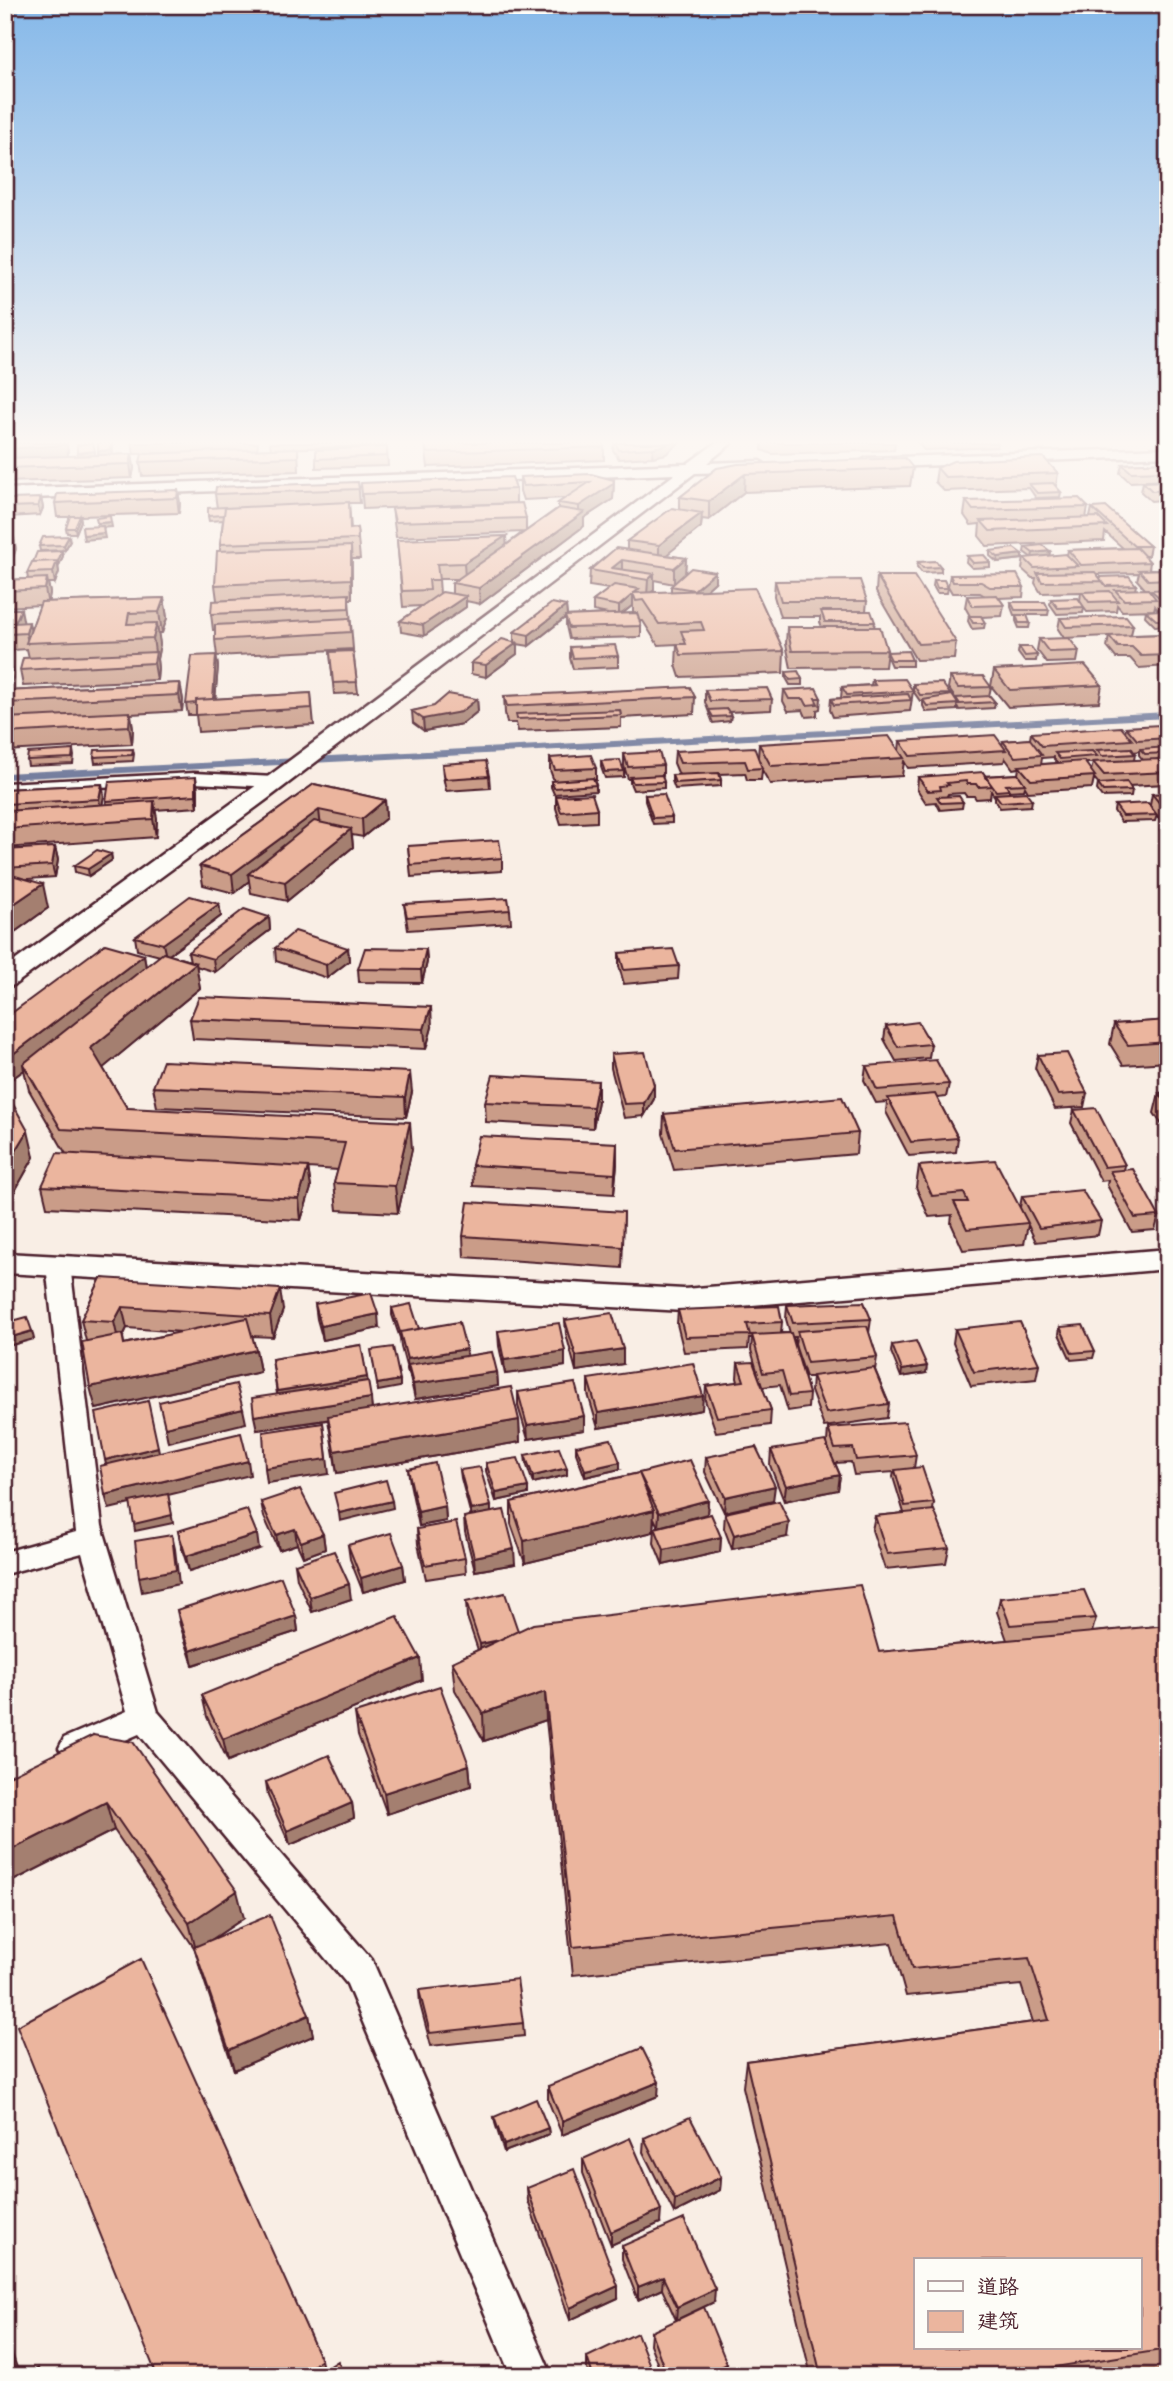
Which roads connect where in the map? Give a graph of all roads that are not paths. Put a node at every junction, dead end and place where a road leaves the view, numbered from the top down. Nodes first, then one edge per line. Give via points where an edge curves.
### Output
1 (576, 554) edge
2 (274, 782) junction
3 (5, 788) edge
4 (5, 980) edge
5 (1168, 1259) edge
6 (5, 1262) edge
7 (58, 1265) junction
8 (92, 1539) junction
9 (5, 1563) edge
10 (144, 1718) junction
11 (43, 1762) edge
12 (532, 2376) edge

1 - 2 street
2 - 3 street via 194,778
2 - 4 street
5 - 7 street via 684,1300
6 - 7 street
7 - 8 street
8 - 9 street
8 - 10 street
10 - 11 street
10 - 12 street via 360,1972

